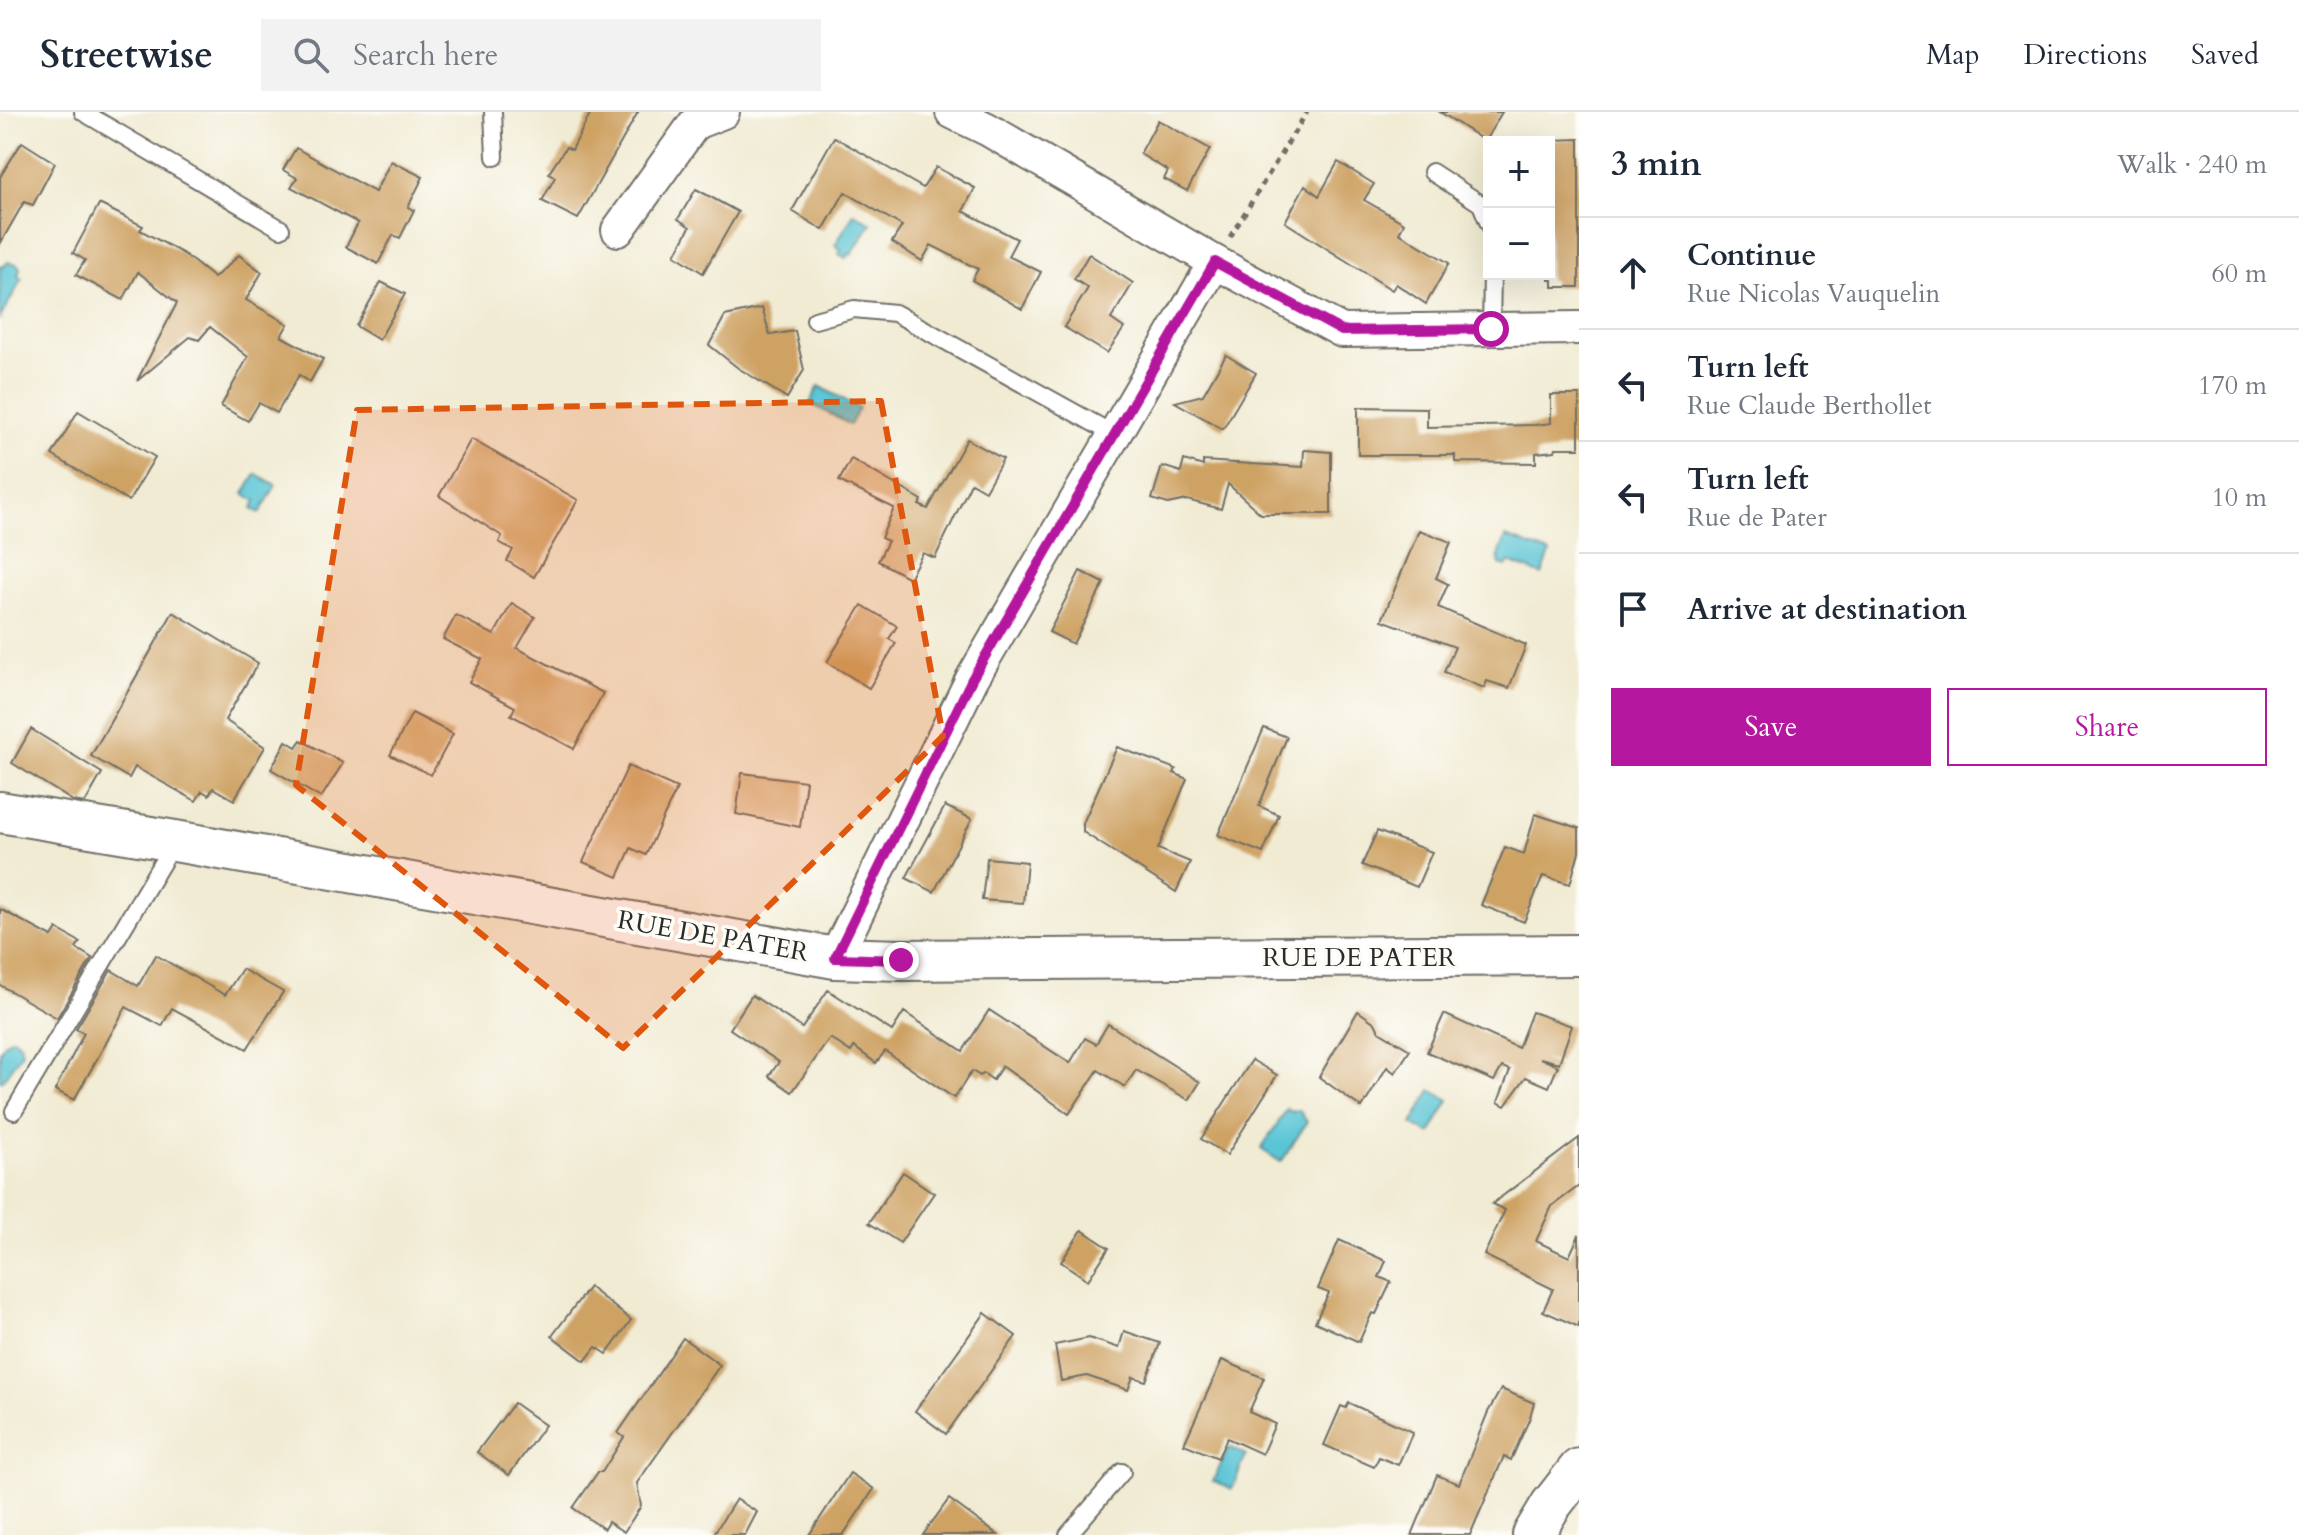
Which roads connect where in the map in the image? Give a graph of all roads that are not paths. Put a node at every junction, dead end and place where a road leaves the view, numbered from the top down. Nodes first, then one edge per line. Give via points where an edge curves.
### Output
1 (83, 112) edge
2 (493, 112) edge
3 (723, 112) edge
4 (952, 112) edge
5 (495, 157) dead end
6 (1432, 172) dead end
7 (1483, 209) edge
8 (281, 229) dead end
9 (618, 230) dead end
10 (1215, 262) junction
11 (1492, 280) edge
12 (815, 320) dead end
13 (1579, 328) edge
14 (1491, 329) junction
15 (1115, 435) junction
16 (0, 812) edge
17 (175, 841) junction
18 (1579, 955) edge
19 (835, 958) junction
20 (14, 1111) dead end
21 (1579, 1469) edge
22 (1122, 1472) dead end
23 (1579, 1514) edge
24 (1068, 1535) edge
25 (1533, 1535) edge
26 (1552, 1535) edge

1 - 8 lane
2 - 5 lane
3 - 9 street via 695,123
4 - 10 street
6 - 7 lane
10 - 14 street via 1342,331
10 - 15 street
11 - 14 lane
12 - 15 lane via 854,309 895,313
13 - 14 street
15 - 19 street via 972,679
16 - 17 street, RUE DE PATER
17 - 19 street, RUE DE PATER
17 - 20 lane
18 - 19 street, RUE DE PATER
21 - 25 street
22 - 24 lane
23 - 26 street

